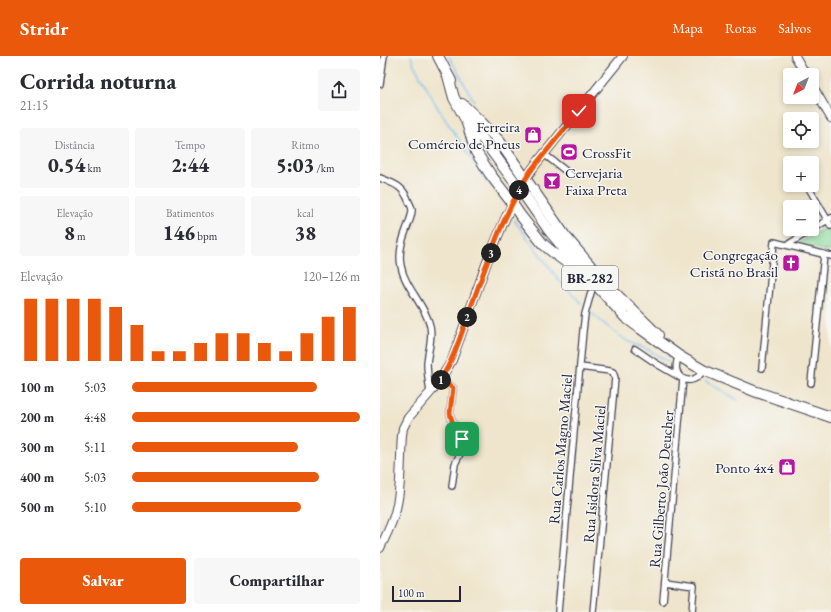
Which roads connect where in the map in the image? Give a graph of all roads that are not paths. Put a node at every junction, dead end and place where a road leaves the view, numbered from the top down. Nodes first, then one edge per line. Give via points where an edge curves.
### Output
1 (384, 56) edge
2 (438, 56) edge
3 (623, 56) edge
4 (795, 56) edge
5 (802, 68) edge
6 (448, 76) junction
7 (380, 84) edge
8 (819, 98) edge
9 (462, 104) junction
10 (831, 118) edge
11 (544, 154) junction
12 (571, 175) dead end
13 (380, 178) edge
14 (525, 179) junction
15 (812, 192) edge
16 (512, 204) junction
17 (829, 219) edge
18 (831, 226) edge
19 (787, 245) junction
20 (824, 255) junction
21 (831, 256) edge
22 (592, 289) junction
23 (625, 316) junction
24 (635, 349) dead end
25 (676, 354) junction
26 (580, 367) junction
27 (762, 368) dead end
28 (703, 370) junction
29 (683, 379) junction
30 (440, 380) junction
31 (811, 383) dead end
32 (430, 393) junction
33 (831, 417) edge
34 (452, 486) dead end
35 (380, 548) edge
36 (665, 582) junction
37 (663, 600) dead end
38 (558, 612) edge
39 (593, 612) edge
40 (692, 612) edge

1 - 7 street
2 - 6 highway, BR-282
3 - 11 street
4 - 5 street
6 - 9 highway, BR-282
6 - 16 highway via 476,152
8 - 10 street
9 - 14 highway via 495,137
9 - 23 highway, BR-282, bridge via 482,138 548,229
11 - 12 street
11 - 14 street
13 - 32 street via 402,188 412,209 402,241 400,260 405,278 430,326 427,367
14 - 16 street
14 - 25 highway via 565,236 593,269
15 - 17 street
16 - 22 highway via 543,244 566,262
16 - 30 street via 452,360
17 - 18 street
17 - 19 street
19 - 20 street
19 - 27 street via 774,242
20 - 21 street
20 - 31 street
22 - 23 highway
22 - 26 street, Rua Carlos Magno Maciel via 585,314
23 - 25 highway, BR-282
24 - 29 street
25 - 28 highway, BR-282
25 - 29 street via 676,371
26 - 38 street, Rua Carlos Magno Maciel
26 - 39 street, Rua Isidora Silva Maciel via 610,370 615,378
28 - 29 street via 697,378
28 - 33 highway, BR-282 via 754,391
29 - 36 street, Rua Gilberto João Deucher
30 - 32 street
30 - 34 street via 453,388 450,413 463,443
32 - 35 street via 410,415 403,428 394,516
36 - 37 street, Rua Gilberto João Deucher
36 - 40 street via 694,586

